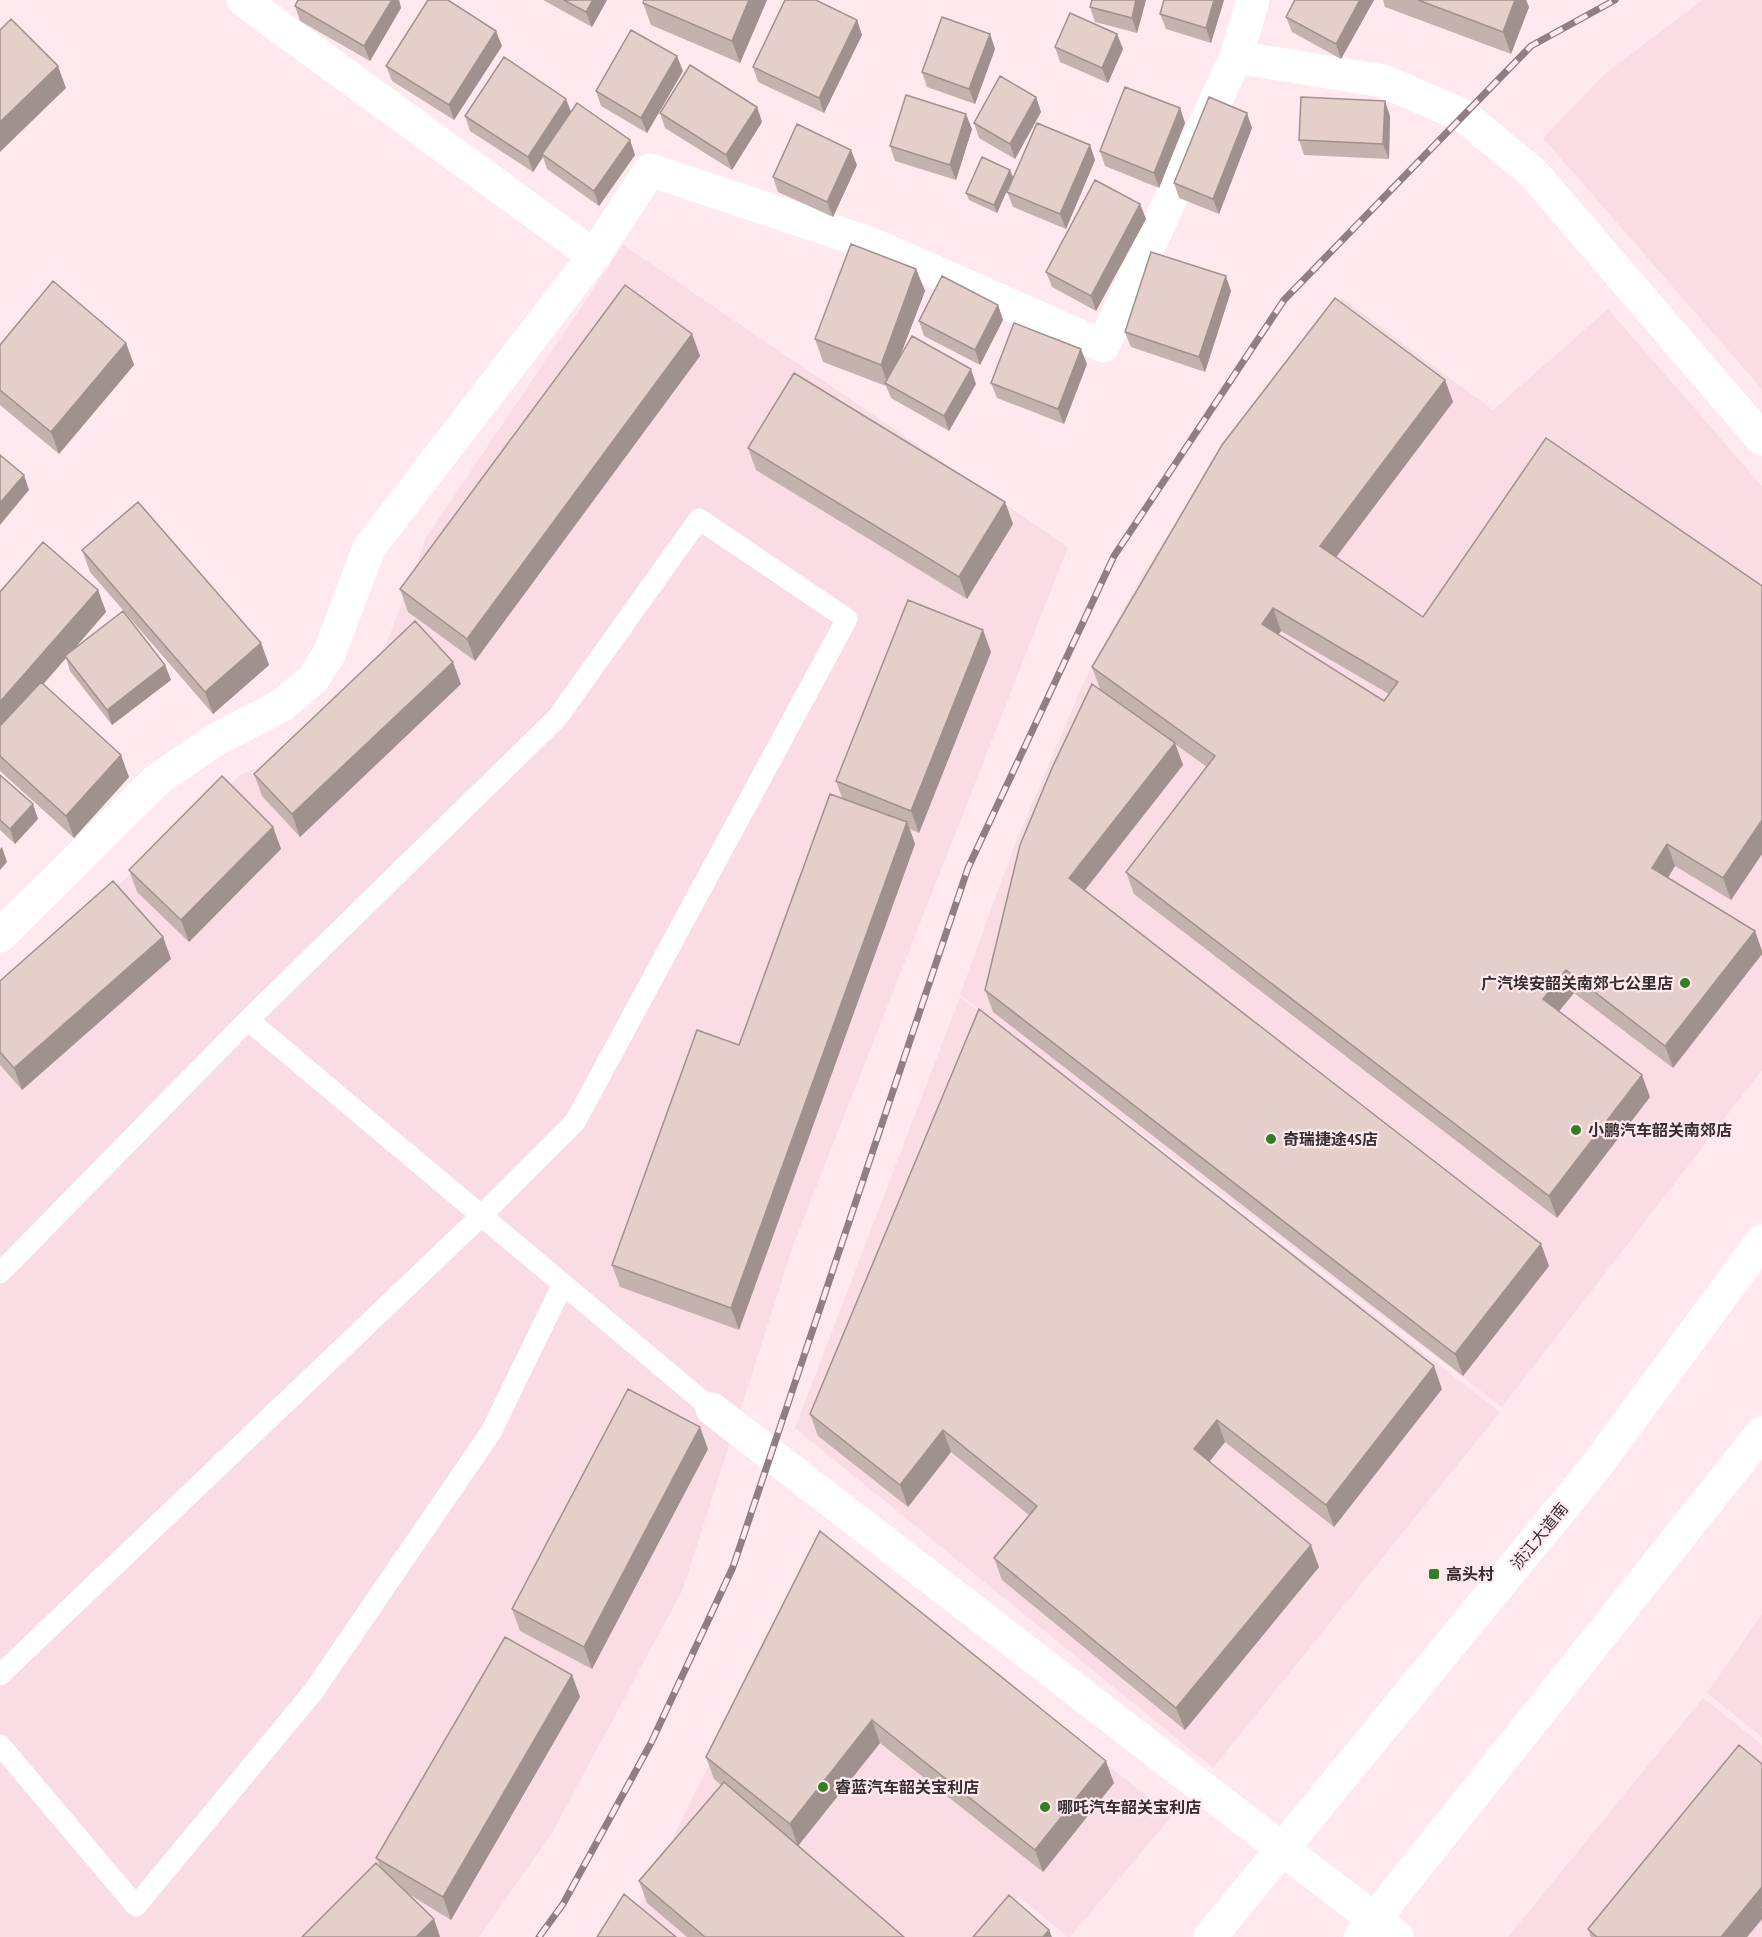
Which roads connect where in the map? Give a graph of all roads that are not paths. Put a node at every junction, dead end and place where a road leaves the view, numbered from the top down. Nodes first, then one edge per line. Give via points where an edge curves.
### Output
1 (243, 0) edge
2 (1253, 0) edge
3 (1236, 57) junction
4 (594, 256) junction
5 (1762, 439) edge
6 (0, 936) edge
7 (248, 1020) junction
8 (481, 1216) junction
9 (1762, 1241) edge
10 (0, 1273) edge
11 (563, 1284) junction
12 (712, 1409) joint
13 (1762, 1433) edge
14 (0, 1675) edge
15 (0, 1745) edge
16 (1282, 1849) junction
17 (1377, 1931) edge
18 (1210, 1937) edge

1 - 4 street
2 - 3 street
3 - 4 street via 1103,346 872,244 650,170
3 - 5 street via 1383,81 1464,116 1533,172
4 - 6 street via 369,548 329,654 314,679 281,706 215,740 158,779
7 - 8 lane
7 - 8 lane via 557,718 699,519 847,619 575,1122
7 - 10 lane
8 - 11 lane
8 - 14 lane
9 - 16 street, 浈江大道南 via 1594,1468
11 - 12 lane
11 - 15 lane via 491,1432 313,1692 136,1906
12 - 16 street
13 - 17 street
16 - 17 street
16 - 18 street, 浈江大道南

